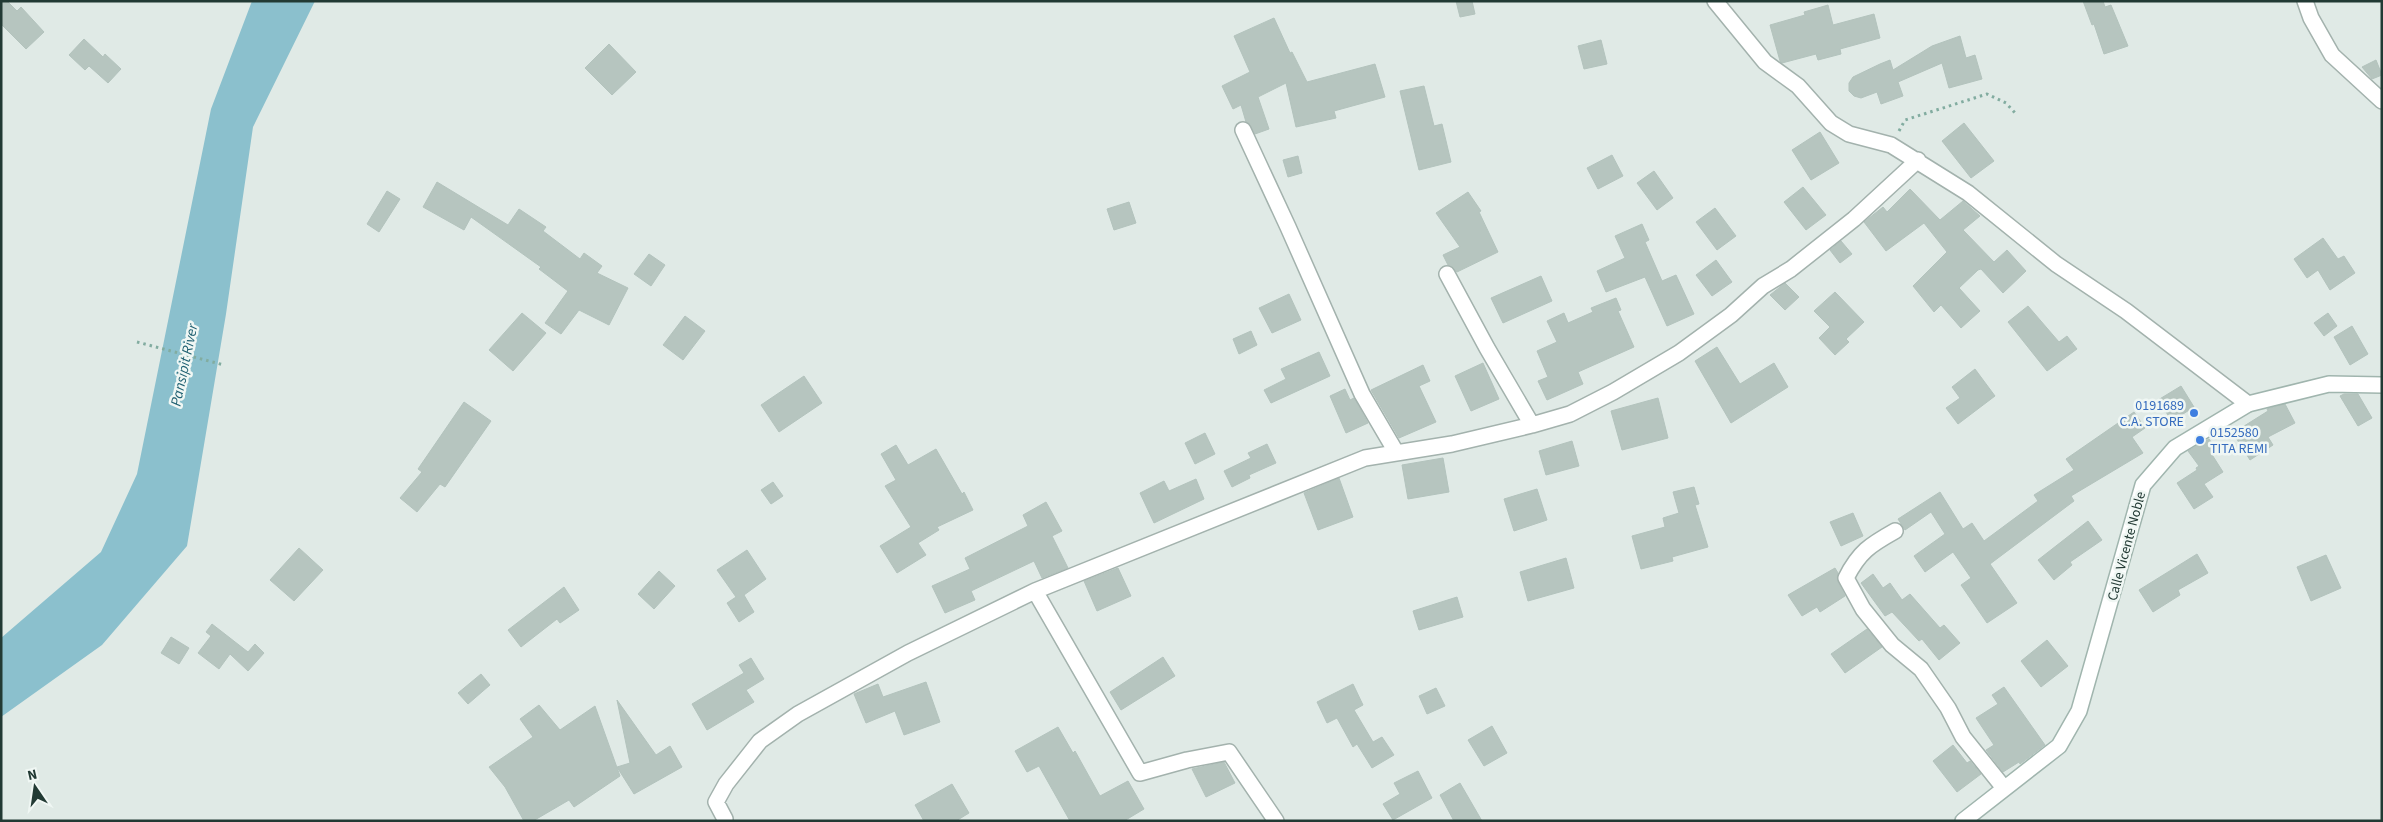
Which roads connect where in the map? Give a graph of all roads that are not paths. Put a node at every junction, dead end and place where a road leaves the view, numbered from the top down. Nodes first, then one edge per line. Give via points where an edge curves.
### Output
1 (1715, 1) edge
2 (2305, 1) edge
3 (2382, 101) edge
4 (1242, 130) dead end
5 (1918, 160) junction
6 (1447, 274) dead end
7 (2382, 385) edge
8 (2248, 404) junction
9 (1532, 424) junction
10 (1396, 452) junction
11 (1895, 531) dead end
12 (1035, 591) junction
13 (2004, 788) junction
14 (725, 819) dead end
15 (1276, 821) edge
16 (1963, 821) edge

1 - 5 street via 1765,62 1798,86 1831,123 1849,134 1891,145
2 - 3 street via 2332,55
4 - 10 street via 1362,394
5 - 8 street via 1968,193 2056,264 2126,311
5 - 9 street via 1854,219 1680,353 1570,414
6 - 9 street
7 - 8 street, Calle Vicente Noble via 2329,384
8 - 13 street, Calle Vicente Noble via 2175,448 2143,484 2080,710 2059,746
9 - 10 street via 1452,444
10 - 12 street via 1365,458
11 - 13 street via 1866,548 1846,578 1862,609 1892,645 1922,669 1963,737
12 - 14 street via 908,653 798,714 760,741 716,802
12 - 15 street via 1140,773 1229,752
13 - 16 street, Calle Vicente Noble

